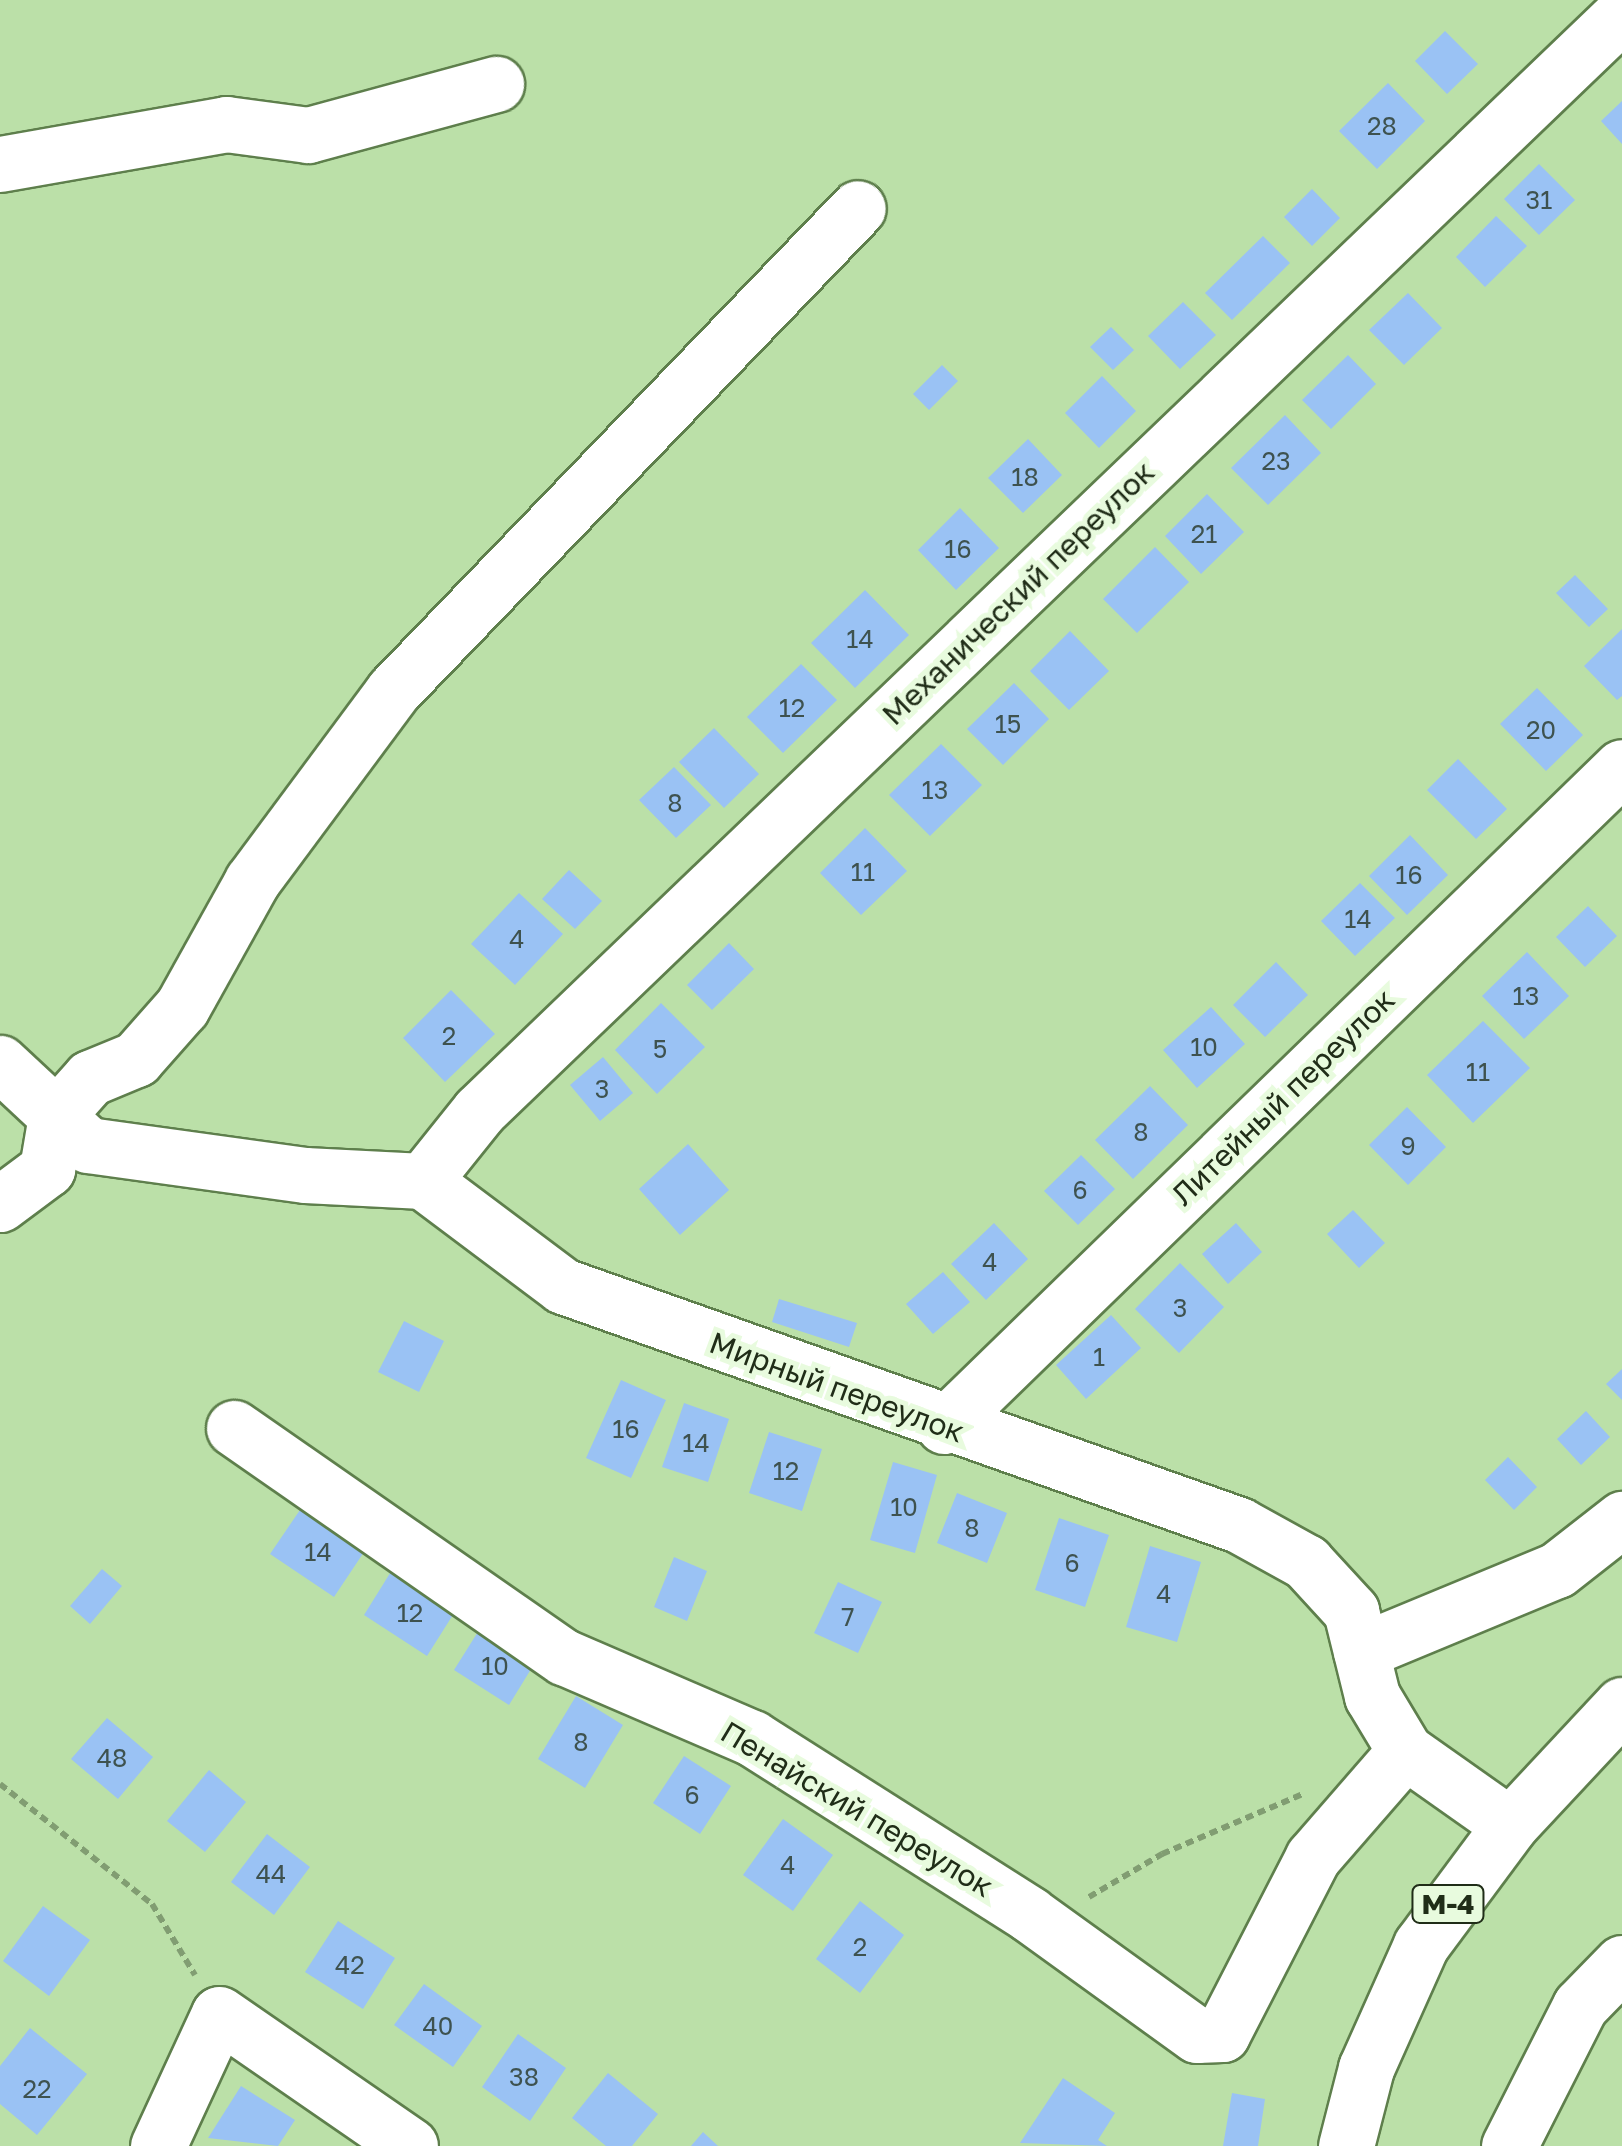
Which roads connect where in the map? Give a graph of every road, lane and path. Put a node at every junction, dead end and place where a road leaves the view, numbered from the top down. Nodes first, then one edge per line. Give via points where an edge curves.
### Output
1 (1622, 14) edge
2 (496, 84) dead end
3 (0, 164) edge
4 (858, 208) dead end
5 (1622, 767) edge
6 (0, 1063) edge
7 (56, 1116) junction
8 (424, 1180) junction
9 (0, 1204) edge
10 (944, 1426) junction
11 (234, 1428) dead end
12 (1622, 1520) edge
13 (1361, 1650) junction
14 (1622, 1705) edge
15 (1405, 1751) junction
16 (0, 1784) edge
17 (1318, 1788) dead end
18 (1510, 1825) junction
19 (1043, 1924) junction
20 (1622, 1962) edge
21 (218, 2014) junction
22 (158, 2146) edge
23 (410, 2146) edge
24 (1346, 2146) edge
25 (1509, 2146) edge

1 - 8 main road, Механический переулок via 478,1111
2 - 3 main road via 308,135 226,124
4 - 7 main road via 394,692 252,881 182,1007 136,1058 90,1078
5 - 10 main road, Литейный переулок
6 - 7 main road
7 - 8 main road via 88,1145 304,1176
7 - 9 main road via 47,1170
8 - 10 main road, Мирный переулок via 564,1286
10 - 13 main road, Мирный переулок via 1239,1524 1306,1562 1351,1610
11 - 19 main road, Пенайский переулок via 564,1657 752,1738
12 - 13 main road via 1557,1570
13 - 15 main road, Мирный переулок via 1372,1696
14 - 18 main road, М-4
15 - 18 main road, Мирный переулок
15 - 19 main road, Пенайский переулок via 1313,1857 1222,2034 1197,2035
16 - 21 path via 152,1904
17 - 19 path via 1162,1854
18 - 24 main road, М-4 via 1459,1886 1392,2001
20 - 25 main road via 1580,2006
21 - 22 main road
21 - 23 main road

